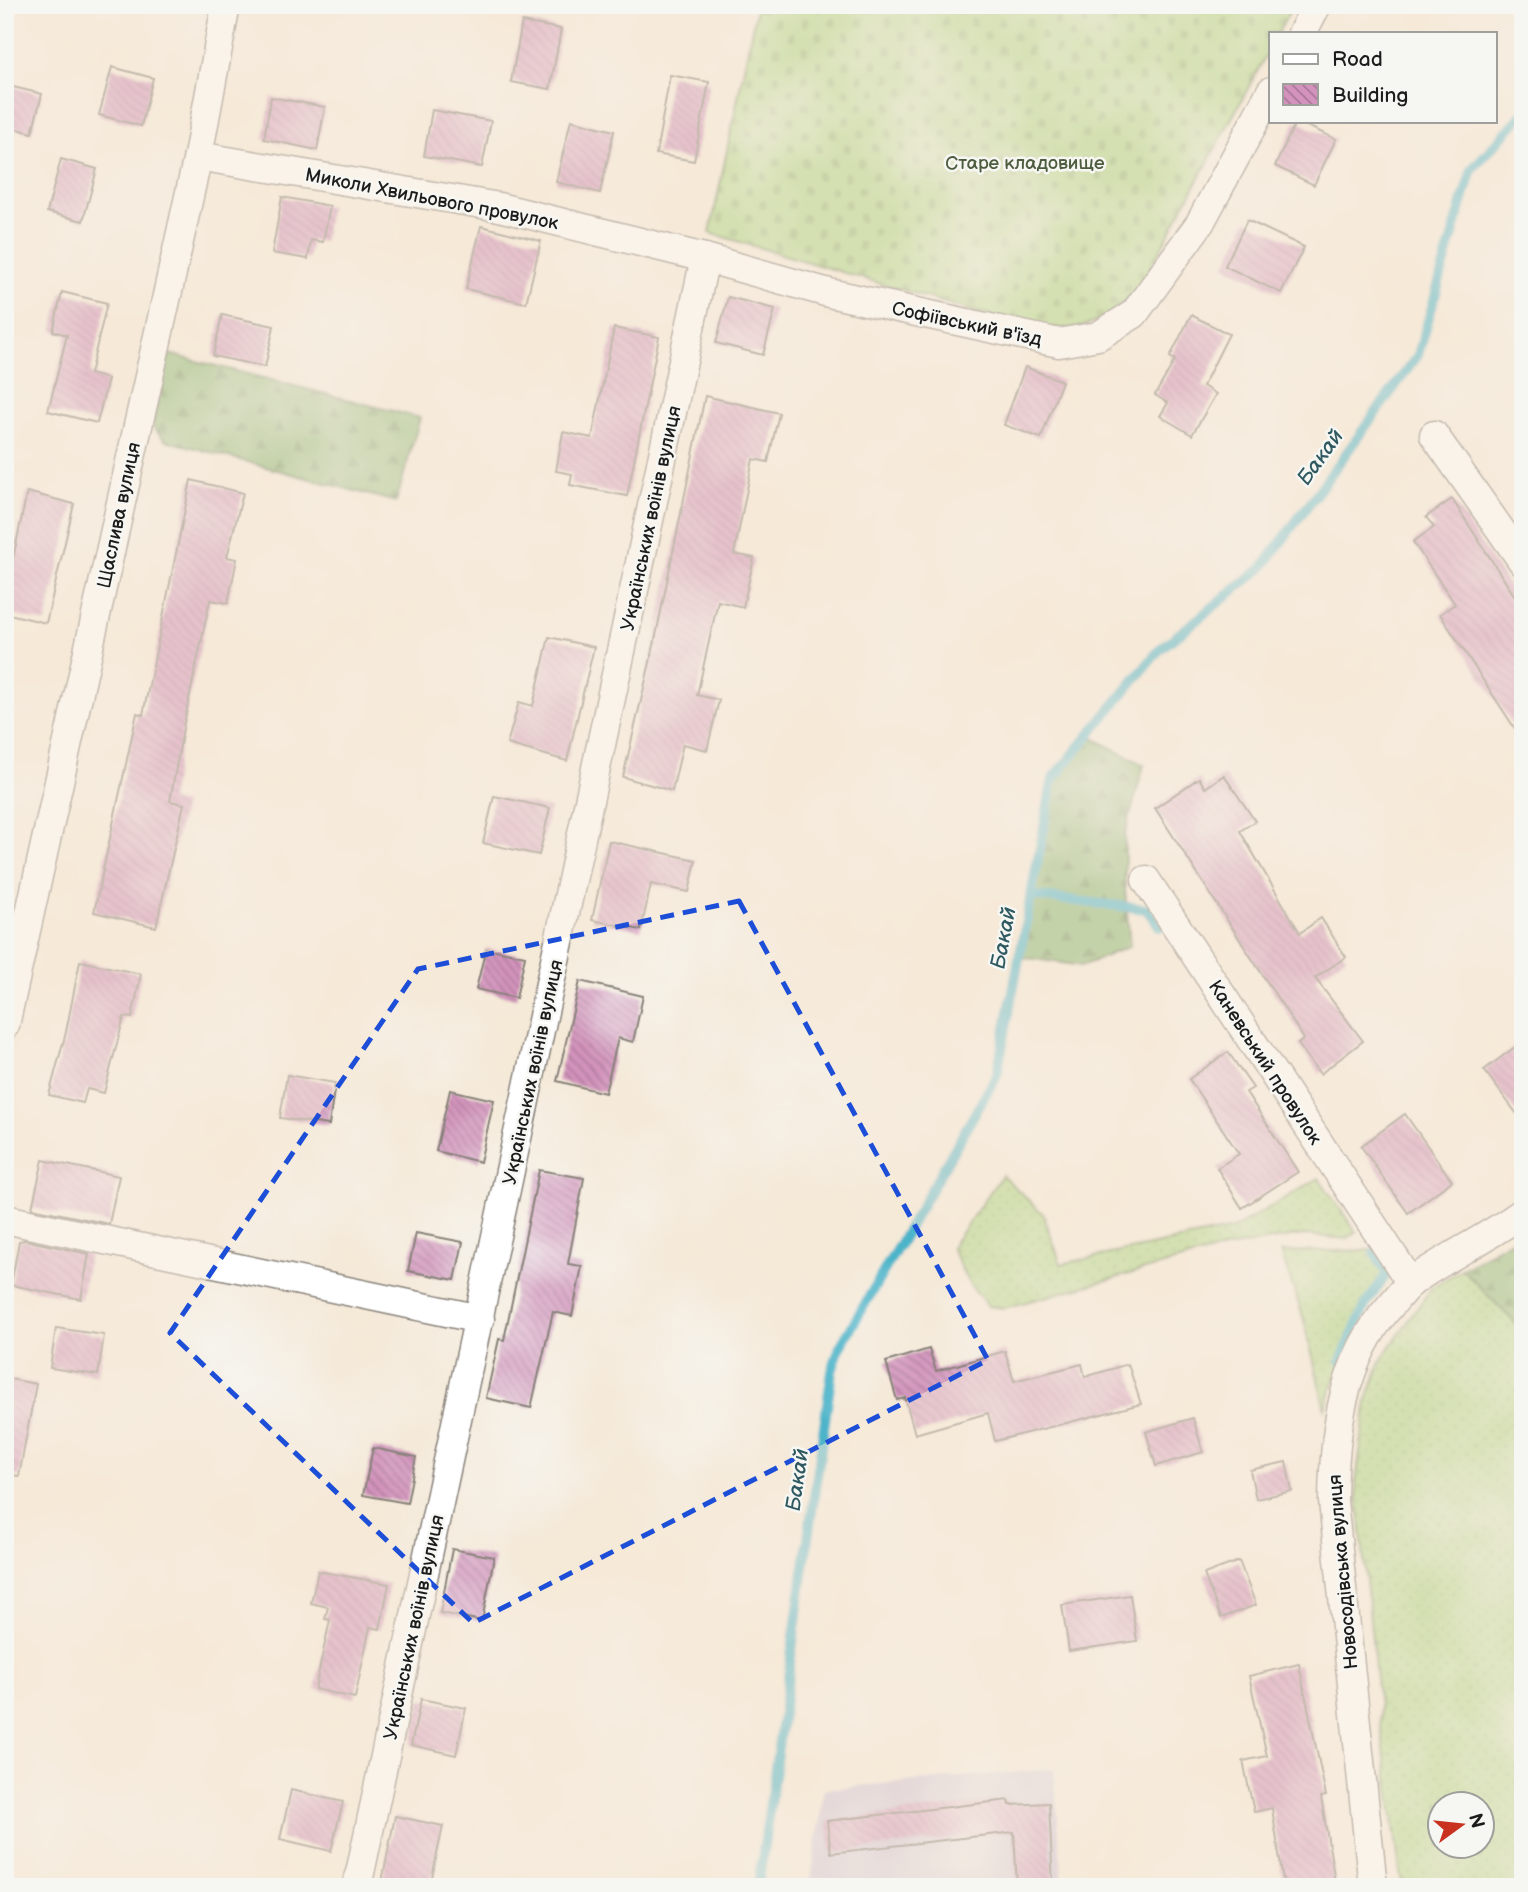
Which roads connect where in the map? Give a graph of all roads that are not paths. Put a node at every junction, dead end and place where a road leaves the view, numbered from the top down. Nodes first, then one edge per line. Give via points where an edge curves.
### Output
1 (226, 5) edge
2 (1317, 5) edge
3 (1303, 32) edge
4 (1269, 95) edge
5 (198, 156) junction
6 (705, 258) junction
7 (1434, 435) dead end
8 (1523, 562) edge
9 (1146, 880) dead end
10 (5, 1024) edge
11 (1523, 1212) edge
12 (5, 1219) edge
13 (1411, 1283) junction
14 (480, 1319) junction
15 (357, 1887) edge
16 (1373, 1887) edge

1 - 5 street, Щаслива вулиця
2 - 3 street
4 - 6 street, Софіївський в'їзд via 1200,223 1134,314 1098,336 1059,343 829,293
5 - 6 street, Миколи Хвильового провулок via 499,207
5 - 10 street, Щаслива вулиця
6 - 14 street, Українських воїнів вулиця
7 - 8 street
9 - 13 street, Каневський провулок
11 - 13 street, Новосодівська вулиця
12 - 14 street
13 - 16 street, Новосодівська вулиця via 1374,1325 1356,1358 1340,1408 1334,1450 1333,1501
14 - 15 street, Українських воїнів вулиця

